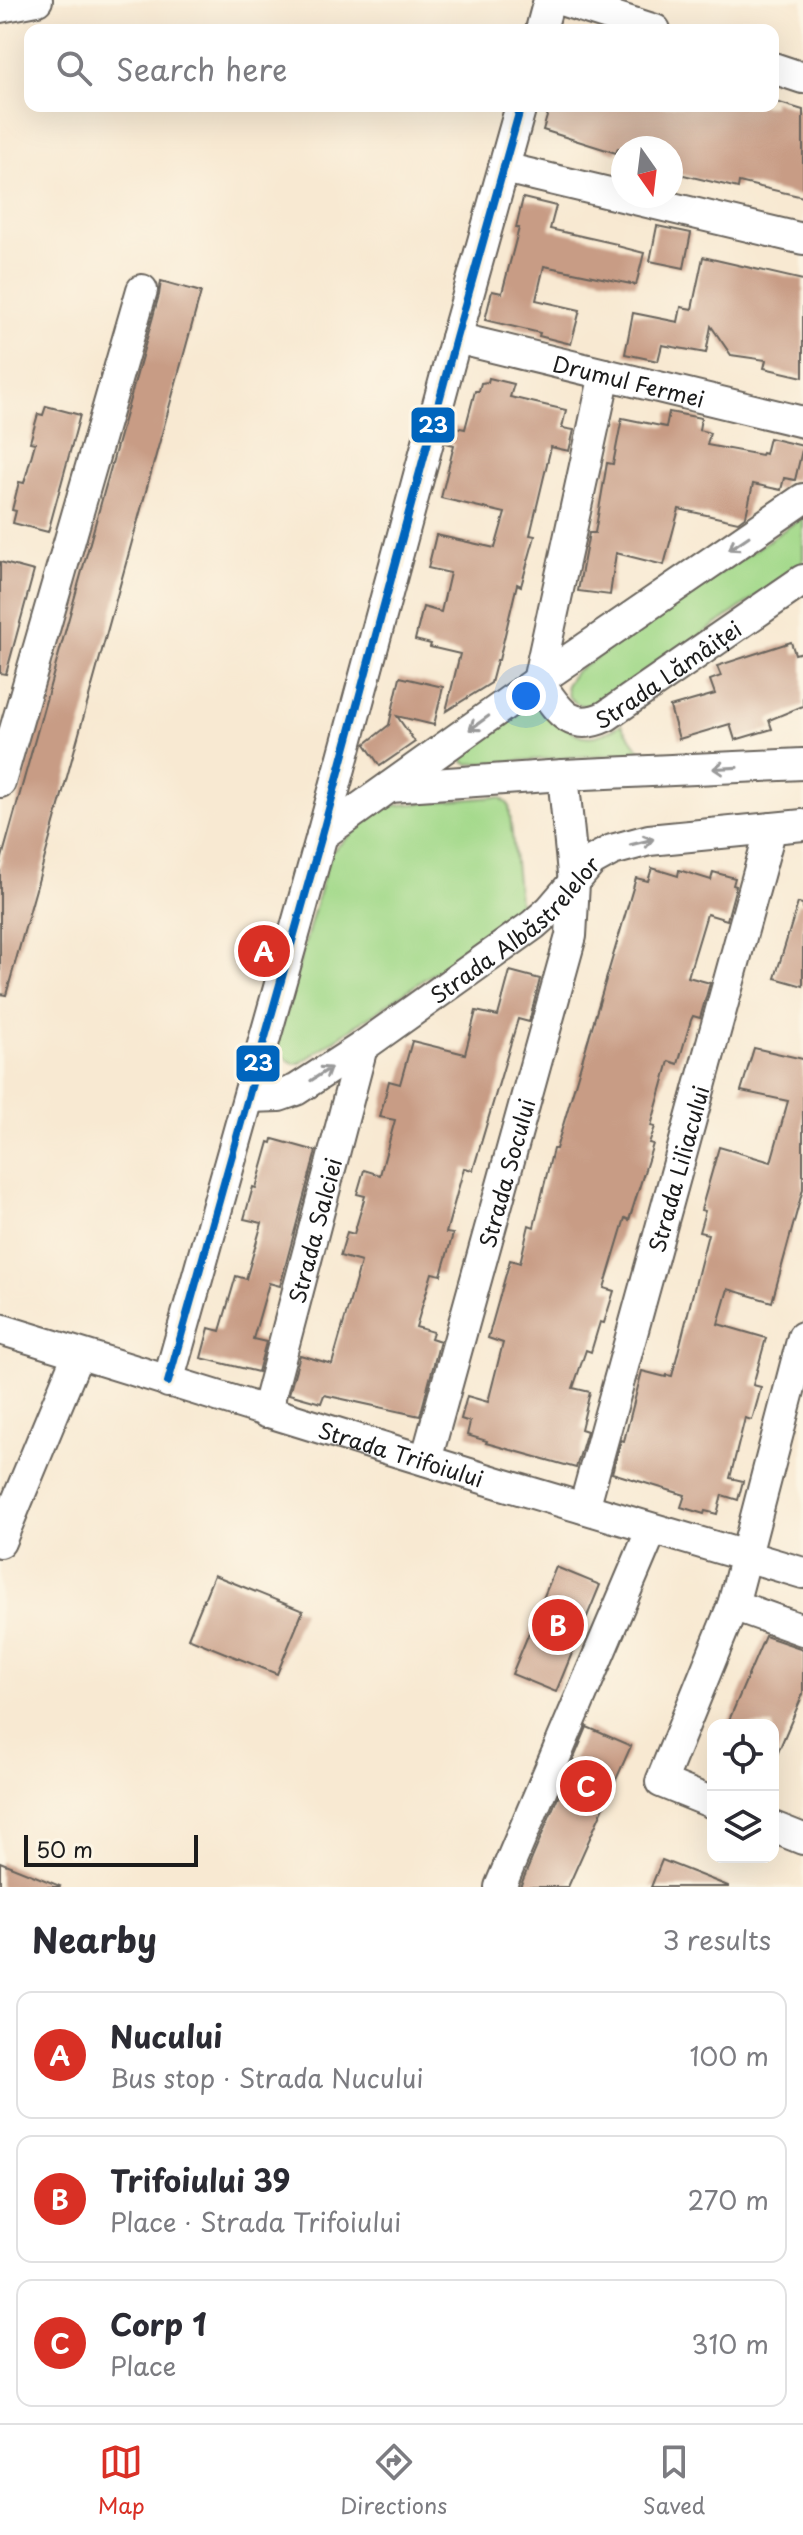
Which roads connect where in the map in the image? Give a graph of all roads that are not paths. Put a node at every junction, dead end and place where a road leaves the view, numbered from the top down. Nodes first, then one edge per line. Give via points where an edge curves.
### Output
1 (37, 0) edge
2 (549, 0) edge
3 (561, 0) edge
4 (0, 7) edge
5 (543, 24) edge
6 (636, 24) edge
7 (779, 70) edge
8 (803, 78) edge
9 (519, 112) edge
10 (504, 168) junction
11 (803, 239) edge
12 (142, 290) dead end
13 (456, 338) junction
14 (605, 374) junction
15 (803, 422) edge
16 (803, 499) edge
17 (803, 580) edge
18 (538, 681) junction
19 (803, 764) edge
20 (563, 775) junction
21 (0, 782) edge
22 (390, 787) junction
23 (803, 825) edge
24 (771, 828) junction
25 (322, 835) junction
26 (574, 883) junction
27 (362, 1047) junction
28 (249, 1097) junction
29 (0, 1329) edge
30 (803, 1337) edge
31 (78, 1354) junction
32 (168, 1382) junction
33 (266, 1412) junction
34 (426, 1460) junction
35 (584, 1508) junction
36 (652, 1529) junction
37 (0, 1542) edge
38 (744, 1556) junction
39 (803, 1573) edge
40 (733, 1605) junction
41 (803, 1630) edge
42 (707, 1801) edge
43 (779, 1829) edge
44 (803, 1839) edge
45 (500, 1887) edge

1 - 4 street
2 - 5 street
3 - 6 street
7 - 8 street
9 - 10 street
10 - 11 street
10 - 13 street
12 - 21 street
13 - 14 street, Drumul Fermei
13 - 25 street
14 - 15 street, Drumul Fermei
14 - 18 street
16 -> 18 street
17 - 18 street, Strada Lămâiței via 597,720 571,720
18 -> 22 street
19 -> 20 street
20 - 22 street
20 - 26 street, Strada Socului
22 - 25 street
23 - 24 street, Strada Albăstrelelor
26 -> 24 street, Strada Albăstrelelor via 592,861 612,850 649,840
24 - 35 street, Strada Liliacului
25 - 28 street
26 - 27 street, Strada Albăstrelelor via 533,925
26 - 34 street, Strada Socului via 571,936
28 -> 27 street, Strada Albăstrelelor via 296,1090
27 - 33 street, Strada Salciei
28 - 32 street
29 - 31 street, Strada Trifoiului
30 - 38 street
31 - 32 street, Strada Trifoiului
31 - 37 street
32 - 33 street, Strada Trifoiului
33 - 34 street, Strada Trifoiului
34 - 35 street, Strada Trifoiului
35 - 36 street, Strada Trifoiului
36 - 38 street, Strada Trifoiului
36 - 45 street
38 - 39 street, Strada Trifoiului
38 - 40 street
40 - 41 street
40 - 42 street via 661,1782
43 - 44 street

